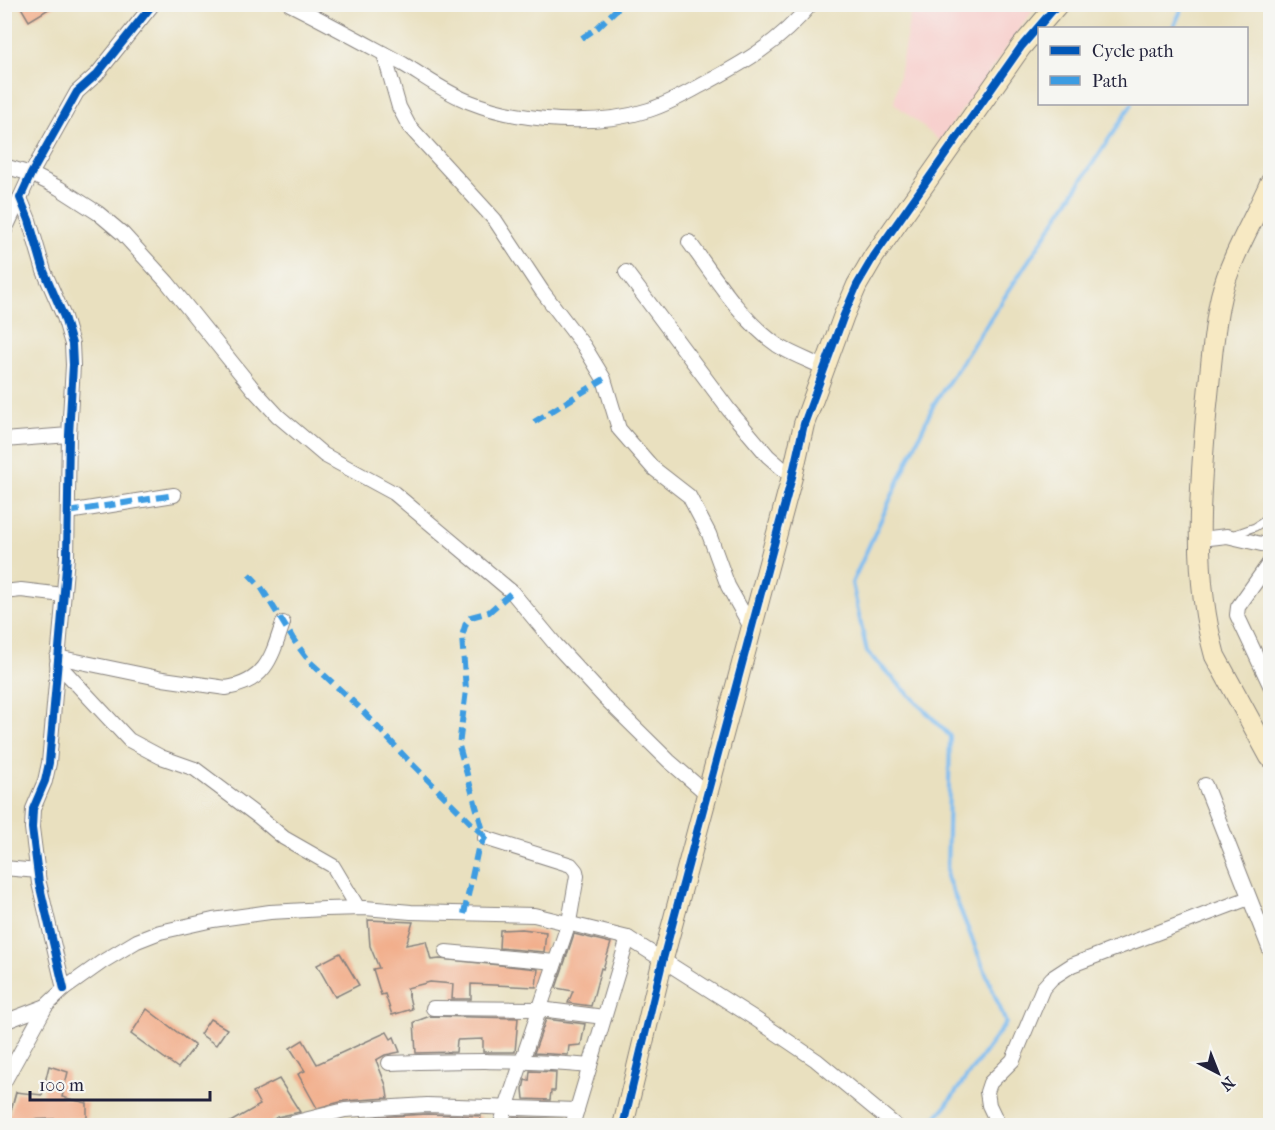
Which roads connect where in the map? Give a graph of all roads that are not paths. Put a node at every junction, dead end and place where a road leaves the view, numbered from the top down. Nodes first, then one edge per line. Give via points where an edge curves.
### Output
1 (153, 4) edge
2 (290, 4) edge
3 (811, 4) edge
4 (1058, 4) edge
5 (1038, 27) edge
6 (1038, 27) edge
7 (384, 54) junction
8 (4, 166) edge
9 (31, 174) junction
10 (1270, 183) edge
11 (20, 198) junction
12 (4, 232) edge
13 (689, 242) dead end
14 (626, 272) dead end
15 (823, 367) junction
16 (69, 435) junction
17 (4, 440) edge
18 (792, 477) junction
19 (174, 495) dead end
20 (68, 512) junction
21 (1270, 517) edge
22 (1227, 536) junction
23 (1201, 538) junction
24 (1270, 546) edge
25 (1270, 562) edge
26 (4, 592) edge
27 (63, 595) junction
28 (283, 624) dead end
29 (752, 628) junction
30 (57, 660) junction
31 (1270, 685) edge
32 (1270, 757) edge
33 (1205, 785) dead end
34 (706, 793) junction
35 (485, 838) dead end
36 (4, 868) edge
37 (38, 870) junction
38 (1249, 898) junction
39 (358, 908) junction
40 (569, 922) junction
41 (628, 938) junction
42 (1270, 950) edge
43 (446, 952) dead end
44 (663, 959) junction
45 (555, 962) junction
46 (64, 989) junction
47 (46, 1006) junction
48 (432, 1008) dead end
49 (540, 1009) junction
50 (604, 1017) junction
51 (4, 1022) edge
52 (522, 1062) junction
53 (389, 1063) dead end
54 (590, 1066) junction
55 (4, 1082) edge
56 (506, 1108) junction
57 (576, 1110) junction
58 (280, 1125) edge
59 (500, 1125) edge
60 (572, 1125) edge
61 (623, 1125) edge
62 (896, 1125) edge
63 (999, 1125) edge

1 - 9 street via 97,74 77,92
2 - 7 street
3 - 7 street via 778,39 744,63 663,105 615,118 540,119 484,108
4 - 6 street
5 - 15 street via 874,256 857,285
7 - 29 street via 399,107 409,126 495,220 584,346 604,379 619,429 653,468 689,495 709,534 728,586
8 - 9 street
9 - 11 street
9 - 34 street via 92,208 123,234 278,416 324,455 394,493 512,591 605,698
10 - 23 street via 1242,240 1221,296 1204,446
11 - 12 street
11 - 16 street via 72,344
13 - 15 street via 763,335
14 - 18 street via 729,410 768,456
15 - 18 street
16 - 17 street
16 - 20 street
18 - 29 street
19 - 20 street
20 - 27 street
21 - 22 lane via 1255,527
22 - 23 street
22 - 24 street
23 - 32 street via 1207,622 1215,656
25 - 31 street via 1238,607 1237,615
26 - 27 street
27 - 30 street
28 - 30 street via 268,664 250,680 226,688
29 - 34 street
30 - 37 street via 49,763 31,817
30 - 39 street via 129,740 195,769 289,842 333,866
33 - 38 street
34 - 44 street
35 - 40 street via 576,871
36 - 37 street
37 - 46 street
38 - 42 street
38 - 63 street via 1072,965 1052,978 1043,988 1013,1060 996,1076 987,1092
39 - 40 street via 534,915
39 - 46 street via 270,912 160,932 102,962
40 - 41 street
40 - 45 street
41 - 44 street
41 - 50 street
43 - 45 street
44 - 61 street
44 - 62 street via 816,1060
45 - 49 street
46 - 47 street
47 - 51 street
47 - 55 street
48 - 49 street
49 - 50 street
49 - 52 street
50 - 54 street
52 - 53 street
52 - 54 street
52 - 56 street
54 - 57 street
56 - 57 street
56 - 58 street via 427,1105 345,1110
56 - 59 street
57 - 60 street

